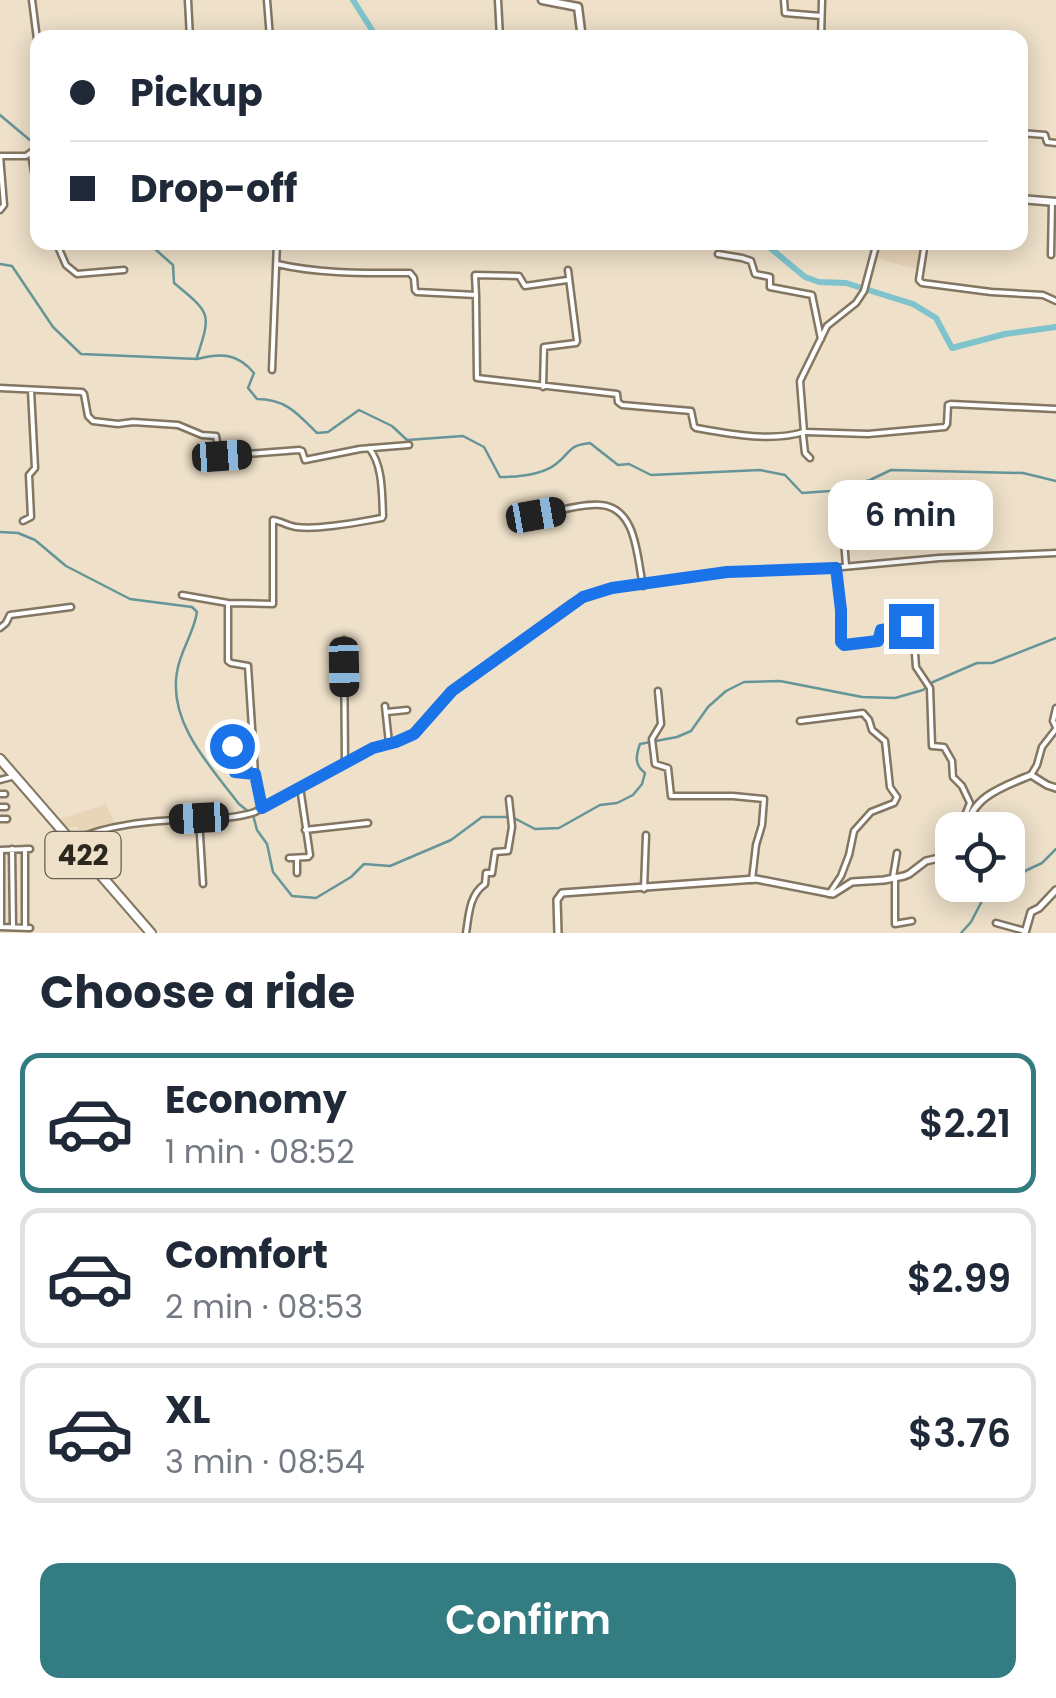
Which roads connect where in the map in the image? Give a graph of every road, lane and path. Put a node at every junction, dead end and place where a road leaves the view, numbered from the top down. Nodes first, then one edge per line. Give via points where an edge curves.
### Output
1 (32, 0) edge
2 (188, 0) edge
3 (267, 0) edge
4 (498, 0) edge
5 (542, 0) edge
6 (784, 0) edge
7 (822, 0) edge
8 (579, 3) edge
9 (821, 16) junction
10 (36, 30) edge
11 (190, 30) edge
12 (269, 30) edge
13 (500, 30) edge
14 (582, 30) edge
15 (821, 30) edge
16 (1028, 133) edge
17 (1056, 143) edge
18 (30, 154) edge
19 (1028, 200) edge
20 (1054, 202) edge
21 (0, 210) edge
22 (59, 250) edge
23 (277, 250) edge
24 (875, 250) edge
25 (924, 250) edge
26 (718, 254) dead end
27 (1050, 255) dead end
28 (276, 264) junction
29 (124, 270) dead end
30 (568, 270) dead end
31 (569, 280) junction
32 (476, 295) junction
33 (1056, 301) edge
34 (820, 338) junction
35 (272, 370) dead end
36 (542, 387) junction
37 (0, 388) edge
38 (32, 390) junction
39 (1056, 409) edge
40 (804, 433) junction
41 (408, 446) dead end
42 (369, 448) junction
43 (810, 458) dead end
44 (536, 515) dead end
45 (23, 520) dead end
46 (844, 540) dead end
47 (1056, 553) edge
48 (846, 567) junction
49 (836, 568) junction
50 (643, 586) junction
51 (182, 595) dead end
52 (228, 602) junction
53 (72, 608) dead end
54 (0, 628) edge
55 (344, 640) dead end
56 (658, 692) dead end
57 (1056, 708) edge
58 (407, 710) dead end
59 (800, 721) dead end
60 (1056, 728) edge
61 (217, 734) dead end
62 (389, 743) junction
63 (0, 759) edge
64 (344, 763) junction
65 (255, 774) junction
66 (1032, 775) junction
67 (16, 776) junction
68 (0, 780) edge
69 (300, 787) junction
70 (1056, 788) edge
71 (508, 799) dead end
72 (262, 808) junction
73 (966, 812) edge
74 (974, 812) edge
75 (199, 818) junction
76 (0, 819) edge
77 (7, 819) dead end
78 (368, 823) dead end
79 (305, 830) junction
80 (646, 836) dead end
81 (72, 842) junction
82 (0, 850) edge
83 (12, 850) junction
84 (897, 852) dead end
85 (289, 858) dead end
86 (297, 858) junction
87 (935, 859) edge
88 (297, 873) dead end
89 (894, 878) junction
90 (752, 880) junction
91 (203, 884) dead end
92 (644, 889) junction
93 (1056, 890) edge
94 (829, 894) junction
95 (912, 920) dead end
96 (996, 923) dead end
97 (0, 927) edge
98 (13, 928) junction
99 (1025, 932) edge
100 (151, 933) edge
101 (466, 933) edge
102 (558, 933) edge

1 - 10 street
2 - 11 street
3 - 12 street
4 - 13 street
5 - 8 main road
6 - 9 street via 785,14
7 - 9 street
8 - 14 main road
9 - 15 street
16 - 17 street
18 - 21 street via 0,156
19 - 20 main road
20 - 27 street
22 - 29 street via 76,274
23 - 28 street
24 - 34 street via 856,303
25 - 33 street via 922,283
26 - 34 street via 751,261 755,274 770,277 770,287 812,295
28 - 32 street via 410,273 417,292
28 - 35 street
30 - 31 street
31 - 32 street via 525,286 520,276 475,274
31 - 36 street via 577,341 544,347
32 - 36 street via 477,378
34 - 40 street via 800,381
36 - 40 street via 617,394 622,405 688,410 696,428
37 - 38 street
38 - 42 street via 82,392 92,421 178,424 216,436 222,456 300,450 305,460
38 - 45 street via 35,468 31,517
39 - 40 street via 951,404 945,427
40 - 43 street
41 - 42 street
42 - 52 street via 377,460 382,518 310,527 273,520 274,604
44 - 50 street via 598,505 626,516
46 - 48 street
47 - 48 street
48 - 49 street
49 - 50 street via 727,572
49 - 73 street via 844,645 878,641 881,630 913,627 916,667 930,688 932,746 944,747 952,761 953,777 970,803
50 - 62 street via 576,600 452,691 414,734
51 - 52 street
52 - 65 street via 228,660 248,669
53 - 54 street via 10,615
55 - 64 street
56 - 90 street via 661,724 652,739 655,764 668,768 670,796 764,799
57 - 60 street
58 - 62 street via 386,709
59 - 94 street via 863,713 884,741 890,787 898,797 870,812 854,831
60 - 66 street
61 - 65 street via 219,744 233,748 235,772
62 - 64 street
63 - 67 main road, 422
64 - 69 street
65 - 72 street
66 - 70 street
66 - 74 street via 989,793
67 - 68 street
67 - 81 main road, 422
69 - 72 street
69 - 79 street
71 - 101 street via 508,851 496,852 486,884 472,898
72 - 75 street via 236,818
75 - 81 street via 144,822
75 - 91 street
76 - 77 street
78 - 79 street
79 - 86 street via 310,855
80 - 92 street
81 - 100 main road, 422
82 - 83 street
82 - 97 street
83 - 98 street
83 - 98 street via 27,849 28,928
84 - 89 street
85 - 86 street
86 - 88 street
87 - 89 street
89 - 94 street via 852,882
89 - 95 street via 895,924
90 - 92 street
90 - 94 street
92 - 102 street via 562,893
93 - 99 street via 1031,912
96 - 99 street
97 - 98 street

